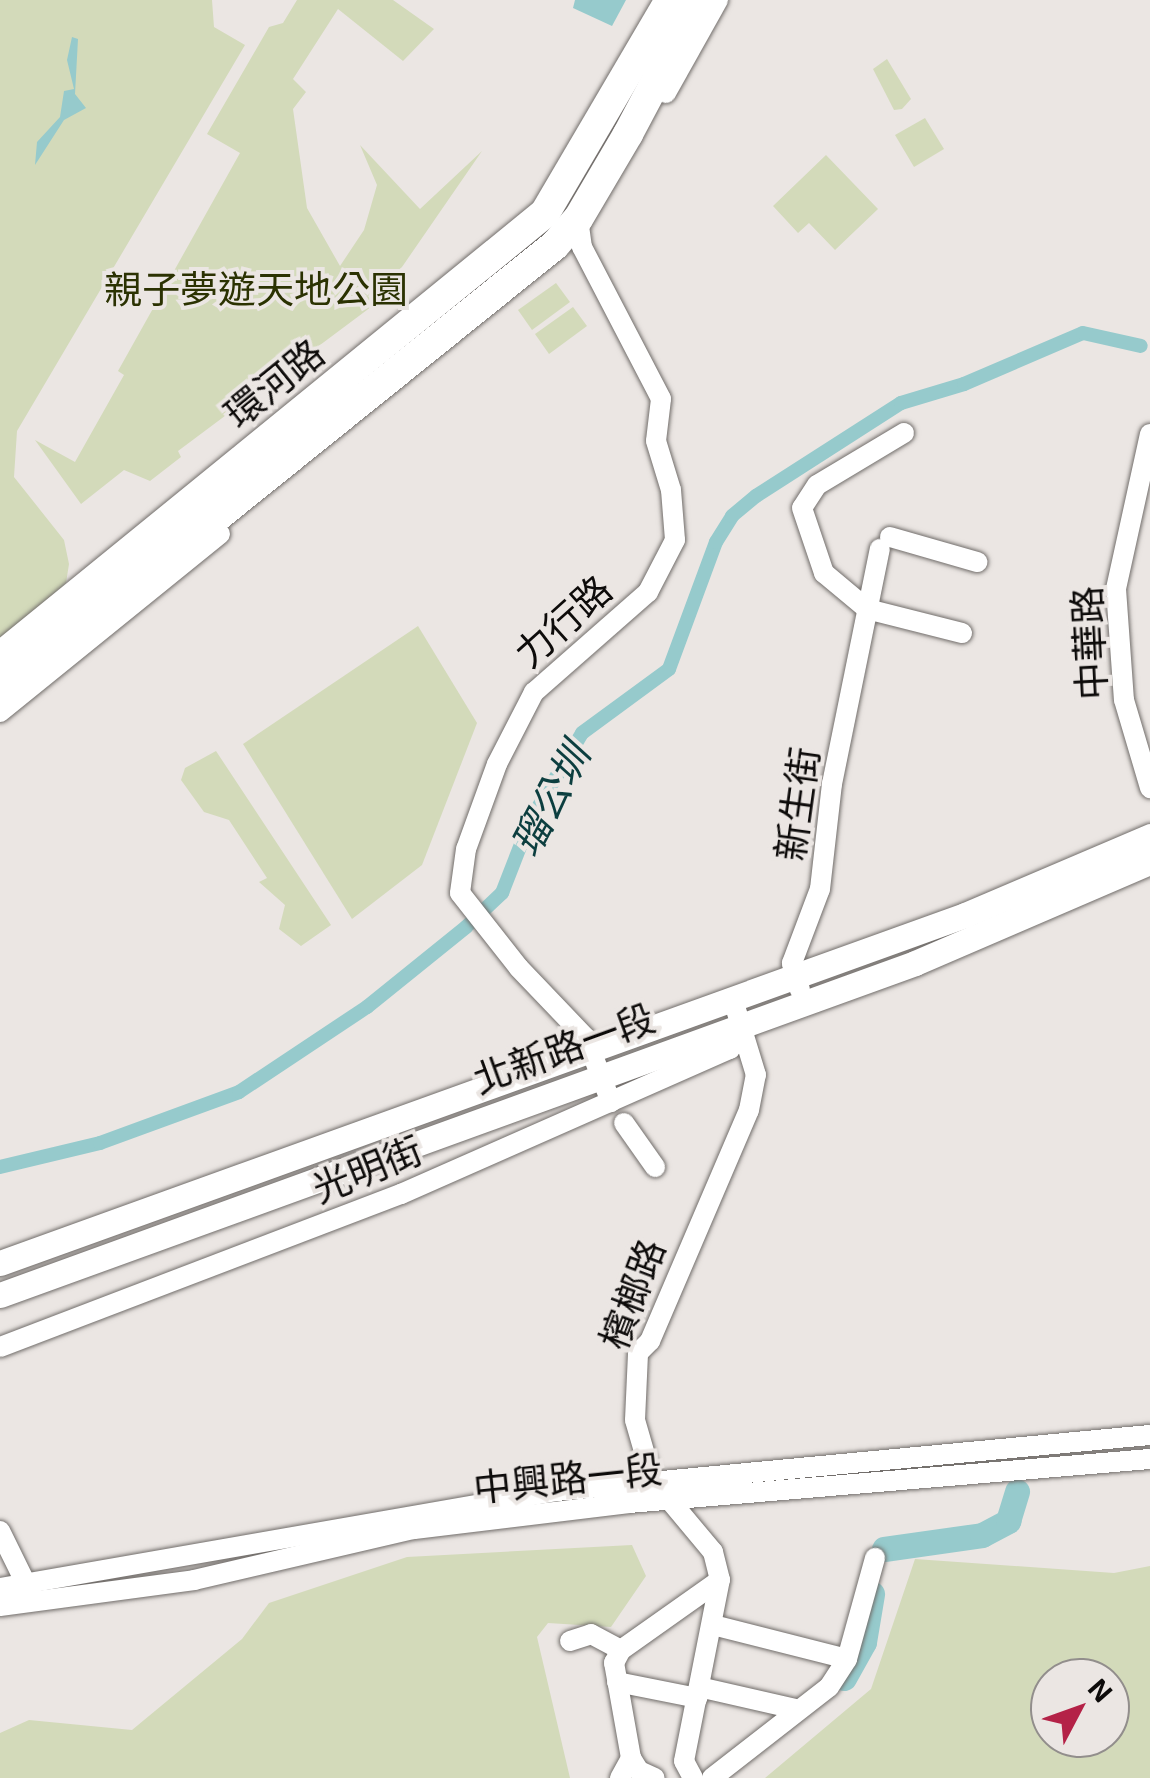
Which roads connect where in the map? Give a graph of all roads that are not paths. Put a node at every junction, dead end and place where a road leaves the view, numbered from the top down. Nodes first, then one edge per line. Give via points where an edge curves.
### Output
1 (670, 0) edge
2 (699, 0) edge
3 (718, 0) edge
4 (628, 134) junction
5 (578, 219) junction
6 (521, 273) junction
7 (904, 433) dead end
8 (1150, 434) edge
9 (978, 562) dead end
10 (867, 610) junction
11 (962, 633) dead end
12 (2, 657) edge
13 (0, 691) edge
14 (0, 712) edge
15 (1150, 788) edge
16 (1150, 836) edge
17 (1150, 862) edge
18 (795, 977) junction
19 (733, 1000) junction
20 (805, 1003) junction
21 (742, 1027) junction
22 (597, 1063) junction
23 (610, 1102) junction
24 (624, 1123) dead end
25 (655, 1167) dead end
26 (12, 1248) edge
27 (0, 1263) edge
28 (1, 1292) edge
29 (0, 1347) edge
30 (1150, 1435) edge
31 (1150, 1459) edge
32 (652, 1479) junction
33 (673, 1502) junction
34 (0, 1530) edge
35 (875, 1558) dead end
36 (720, 1580) junction
37 (0, 1588) edge
38 (32, 1595) junction
39 (0, 1606) edge
40 (713, 1624) junction
41 (570, 1641) dead end
42 (621, 1650) junction
43 (847, 1659) junction
44 (617, 1682) junction
45 (698, 1692) junction
46 (796, 1709) junction
47 (631, 1758) junction
48 (688, 1770) edge
49 (620, 1778) edge
50 (656, 1778) edge
51 (712, 1778) edge

1 - 12 highway, 環河路 via 545,214
2 - 4 highway, 環河路
3 - 4 street, 環河路 via 654,116
4 - 5 highway, 環河路
5 - 6 highway, 環河路
5 - 22 street, 力行路 via 582,248 662,399 656,441 671,490 675,540 648,592 534,692 466,849 460,893
6 - 13 highway, 環河路
6 - 14 street, 環河路 via 510,300
7 - 10 street via 817,485 802,508 824,573
8 - 15 street, 中華路 via 1116,589 1124,700
9 - 10 street, 新生街 via 885,543
10 - 11 street
10 - 18 street, 新生街 via 832,784 820,890 792,963
16 - 18 main road, 北新路一段 via 965,915
17 - 20 main road, 北新路一段
18 - 19 main road, 北新路一段
18 - 20 street
19 - 21 street, 檳榔路
19 - 22 main road, 北新路一段
20 - 21 main road, 北新路一段
21 - 22 main road, 北新路一段
21 - 23 street, 光明街 via 730,1049
21 - 32 street, 檳榔路 via 756,1075 749,1110 650,1341 638,1352 636,1420
22 - 23 street, 力行路
22 - 26 main road, 北新路一段 via 141,1218
22 - 28 main road, 北新路一段
23 - 29 street, 光明街 via 299,1235
24 - 25 street
26 - 27 main road, 北新路一段
30 - 32 street, 中興路一段
31 - 33 street, 中興路一段
32 - 33 street, 檳榔路
32 - 38 street, 中興路一段 via 351,1524
33 - 36 street, 檳榔路 via 713,1552
33 - 38 street, 中興路一段 via 414,1529 194,1580
34 - 38 street
35 - 43 street
36 - 40 street
36 - 42 street
37 - 38 street, 中興路一段
38 - 39 street, 中興路一段
40 - 43 street
40 - 45 street
41 - 42 street via 591,1634
42 - 44 street via 614,1662
43 - 46 street via 829,1686
44 - 45 street
44 - 47 street
45 - 46 street
45 - 48 street
46 - 51 street
47 - 49 street
47 - 50 street via 639,1771
48 - 50 street

